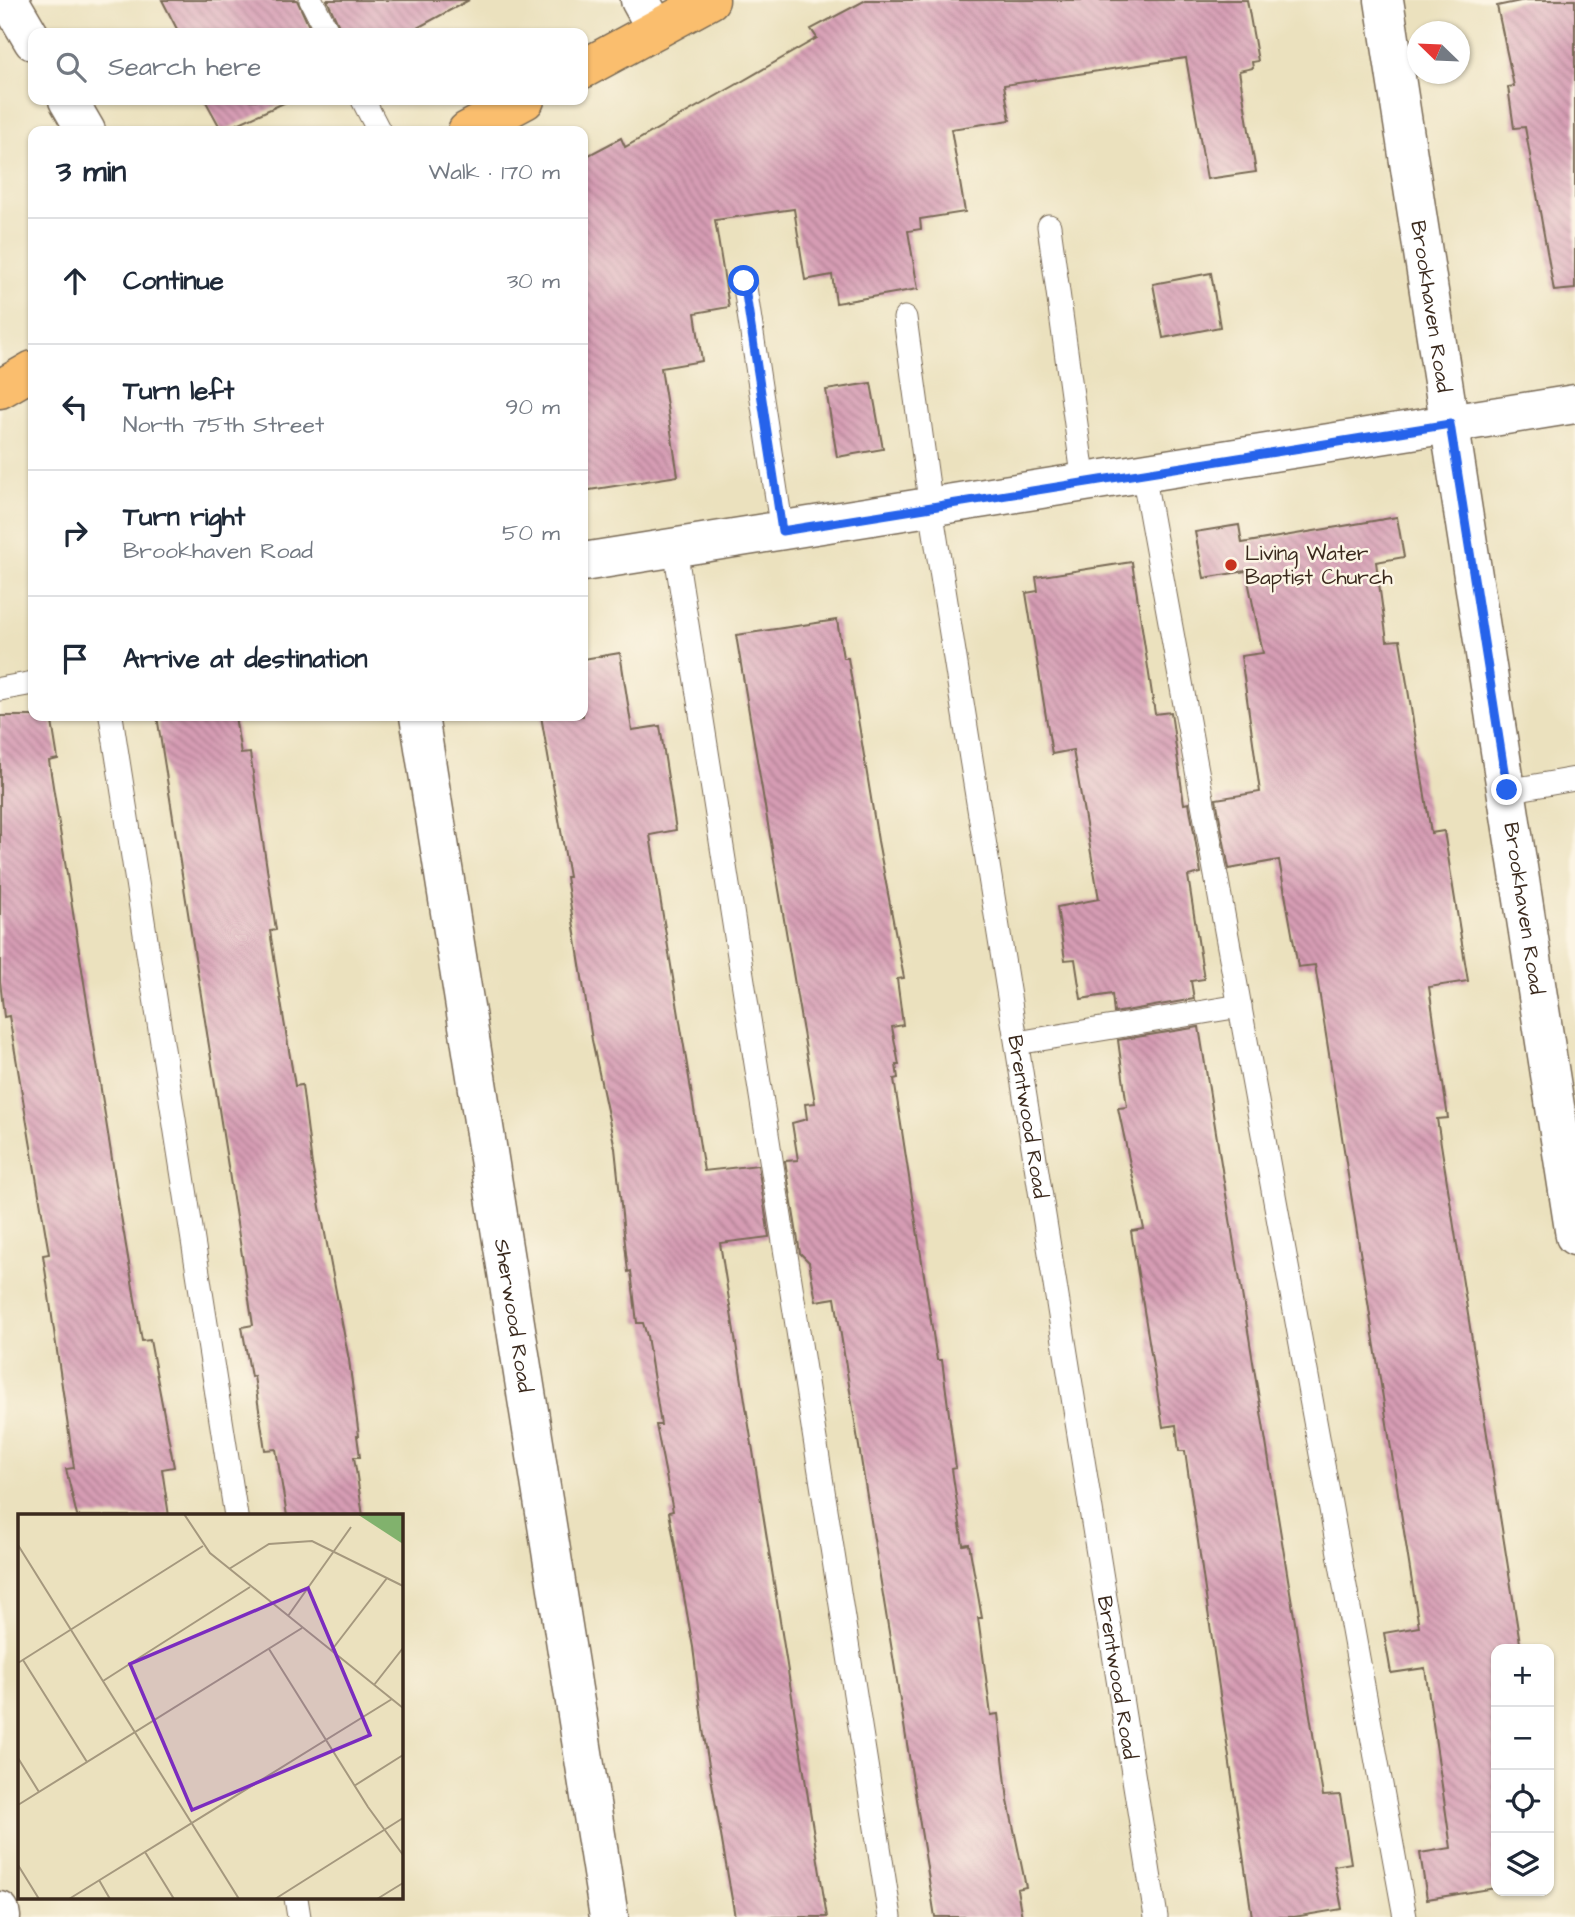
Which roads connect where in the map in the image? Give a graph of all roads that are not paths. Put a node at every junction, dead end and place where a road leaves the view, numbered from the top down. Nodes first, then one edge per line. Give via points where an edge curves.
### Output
1 (9, 0) edge
2 (311, 0) edge
3 (710, 0) edge
4 (1384, 0) edge
5 (648, 14) edge
6 (325, 28) edge
7 (28, 32) edge
8 (588, 65) edge
9 (71, 105) edge
10 (366, 105) edge
11 (516, 105) edge
12 (83, 126) edge
13 (376, 126) edge
14 (476, 126) edge
15 (1049, 226) dead end
16 (744, 281) dead end
17 (905, 318) dead end
18 (28, 373) edge
19 (0, 389) edge
20 (1575, 404) edge
21 (1450, 424) junction
22 (1143, 473) junction
23 (1084, 483) junction
24 (931, 508) junction
25 (782, 531) junction
26 (675, 548) junction
27 (588, 561) edge
28 (28, 684) edge
29 (0, 688) edge
30 (112, 721) edge
31 (420, 721) edge
32 (1575, 779) edge
33 (1507, 790) junction
34 (1240, 1006) junction
35 (1017, 1043) junction
36 (1575, 1236) edge
37 (236, 1514) edge
38 (296, 1899) edge
39 (0, 1911) edge
40 (1, 1917) edge
41 (299, 1917) edge
42 (610, 1917) edge
43 (890, 1917) edge
44 (1156, 1917) edge
45 (1405, 1917) edge

1 - 7 street
2 - 6 lane
3 - 5 main road
4 - 21 street, Brookhaven Road
5 - 8 main road
9 - 12 street
10 - 13 lane
11 - 14 main road
15 - 23 lane
16 - 25 lane
17 - 24 lane, Brentwood Road
18 - 19 main road
20 - 21 street
21 - 22 street
21 - 33 street, Brookhaven Road
22 - 23 street
22 - 34 lane
23 - 24 street
24 - 25 street
24 - 35 lane, Brentwood Road
25 - 26 street
26 - 27 street
26 - 43 lane
28 - 29 lane
30 - 37 lane
31 - 42 street, Sherwood Road
32 - 33 lane
33 - 36 street, Brookhaven Road
34 - 35 lane
34 - 45 lane
35 - 44 lane, Brentwood Road
38 - 41 lane
39 - 40 street

